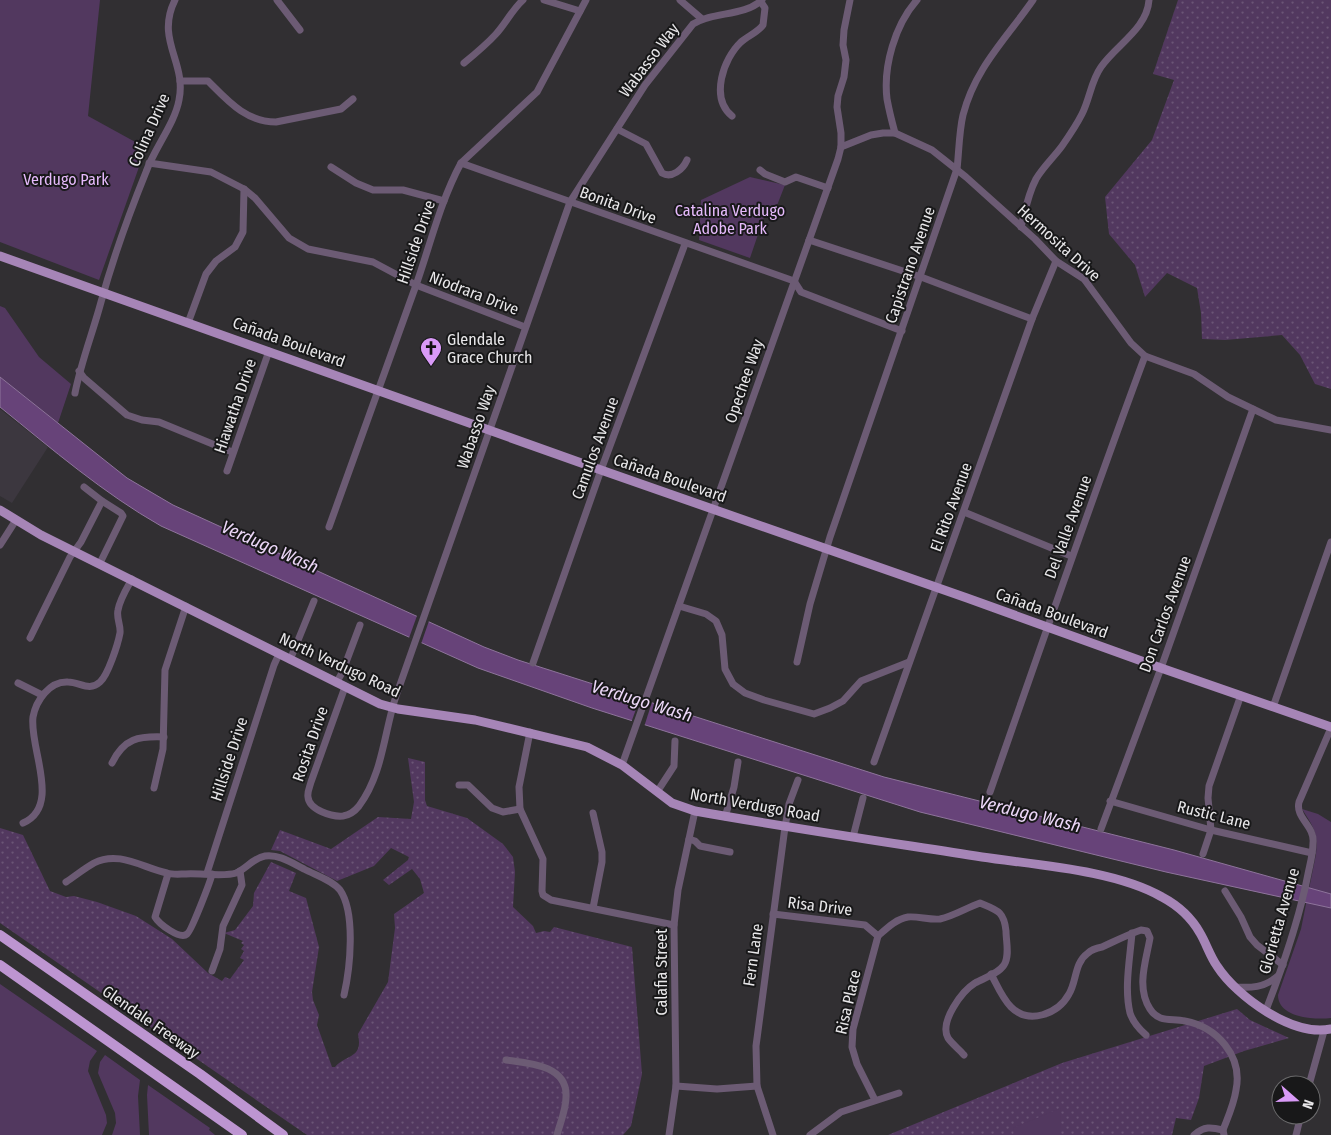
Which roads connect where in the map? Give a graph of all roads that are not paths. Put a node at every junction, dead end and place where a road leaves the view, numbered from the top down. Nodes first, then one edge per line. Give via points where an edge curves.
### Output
1 (176, 0) edge
2 (277, 0) edge
3 (524, 0) edge
4 (544, 0) edge
5 (586, 0) edge
6 (680, 0) edge
7 (850, 0) edge
8 (917, 0) edge
9 (1033, 0) edge
10 (1149, 0) edge
11 (762, 1) edge
12 (580, 11) junction
13 (702, 19) junction
14 (300, 30) dead end
15 (464, 63) dead end
16 (180, 81) junction
17 (353, 99) dead end
18 (732, 116) dead end
19 (617, 129) junction
20 (895, 133) junction
21 (841, 147) junction
22 (687, 160) dead end
23 (461, 163) junction
24 (149, 164) junction
25 (331, 167) dead end
26 (957, 169) junction
27 (760, 170) dead end
28 (828, 188) junction
29 (244, 189) junction
30 (444, 201) junction
31 (570, 202) junction
32 (1021, 227) junction
33 (809, 240) junction
34 (685, 244) junction
35 (0, 256) edge
36 (1056, 262) junction
37 (921, 277) junction
38 (794, 281) junction
39 (416, 285) junction
40 (103, 292) junction
41 (1032, 318) junction
42 (188, 323) junction
43 (525, 327) junction
44 (902, 331) junction
45 (269, 351) junction
46 (1145, 356) junction
47 (79, 371) junction
48 (378, 390) junction
49 (74, 393) dead end
50 (1253, 409) junction
51 (489, 430) junction
52 (1331, 430) edge
53 (232, 452) junction
54 (601, 470) junction
55 (227, 471) dead end
56 (84, 487) dead end
57 (102, 501) junction
58 (713, 509) junction
59 (0, 510) edge
60 (964, 512) junction
61 (16, 520) junction
62 (329, 527) dead end
63 (1331, 542) edge
64 (0, 544) edge
65 (75, 550) junction
66 (827, 550) junction
67 (1071, 556) junction
68 (100, 563) junction
69 (132, 578) junction
70 (937, 588) junction
71 (314, 601) dead end
72 (186, 606) junction
73 (679, 606) junction
74 (360, 625) dead end
75 (1048, 627) junction
76 (30, 638) dead end
77 (279, 654) junction
78 (290, 660) junction
79 (797, 662) dead end
80 (909, 662) junction
81 (533, 663) dead end
82 (1160, 668) junction
83 (18, 683) dead end
84 (341, 685) junction
85 (42, 695) junction
86 (1241, 695) junction
87 (1272, 707) junction
88 (392, 708) junction
89 (1331, 727) edge
90 (530, 732) junction
91 (164, 737) junction
92 (675, 741) dead end
93 (738, 762) dead end
94 (874, 762) dead end
95 (112, 763) dead end
96 (622, 765) junction
97 (798, 780) dead end
98 (459, 785) dead end
99 (154, 788) dead end
100 (657, 792) junction
101 (990, 792) dead end
102 (863, 798) dead end
103 (1110, 801) junction
104 (520, 809) junction
105 (695, 811) junction
106 (593, 812) dead end
107 (344, 816) joint
108 (725, 817) junction
109 (23, 823) dead end
110 (785, 827) junction
111 (1101, 829) dead end
112 (1211, 830) junction
113 (853, 838) junction
114 (689, 839) junction
115 (700, 846) junction
116 (687, 848) junction
117 (730, 852) dead end
118 (1312, 853) junction
119 (1203, 854) dead end
120 (240, 871) junction
121 (209, 873) junction
122 (168, 874) junction
123 (66, 882) dead end
124 (1225, 891) dead end
125 (593, 908) junction
126 (773, 914) junction
127 (674, 925) junction
128 (1132, 933) junction
129 (0, 935) edge
130 (878, 936) junction
131 (0, 965) edge
132 (1283, 965) junction
133 (212, 971) dead end
134 (991, 974) junction
135 (1278, 976) junction
136 (1234, 986) junction
137 (344, 995) dead end
138 (1266, 1010) junction
139 (1327, 1030) edge
140 (1146, 1035) dead end
141 (964, 1055) dead end
142 (506, 1060) dead end
143 (1312, 1075) edge
144 (676, 1086) junction
145 (757, 1086) junction
146 (899, 1093) dead end
147 (875, 1100) junction
148 (1224, 1133) edge
149 (242, 1135) edge
150 (284, 1135) edge
151 (557, 1135) edge
152 (669, 1135) edge
153 (773, 1135) edge
154 (810, 1135) edge
155 (1194, 1135) edge

1 - 16 street via 167,30
2 - 14 street
3 - 15 street via 497,33
4 - 12 street
5 - 12 street, Hillside Drive
6 - 13 street
7 - 21 street, Opechee Way via 844,30 844,77 837,107
8 - 20 street via 896,37 886,81
9 - 26 street, Capistrano Avenue via 974,83 962,117
10 - 32 street via 1145,16 1101,67 1082,115 1037,178
11 - 13 street, Wabasso Way via 743,10
11 - 18 street via 765,8 763,25 735,49 720,87 723,106
12 - 23 street, Hillside Drive via 537,92
13 - 19 street, Wabasso Way via 693,24 645,85
16 - 17 street, Colina Drive via 208,82 249,117 266,122 341,109
16 - 24 street, Colina Drive via 176,110
19 - 22 street via 646,144 666,176 684,167
19 - 31 street, Wabasso Way
20 - 21 street via 871,136
20 - 26 street, Hermosita Drive via 932,150
21 - 28 street, Opechee Way
23 - 30 street, Hillside Drive
23 - 31 street, Bonita Drive
24 - 29 street, Niodrara Drive via 211,172
24 - 40 street, Colina Drive
25 - 30 street via 373,190 403,190
26 - 32 street, Hermosita Drive
26 - 37 street, Capistrano Avenue
27 - 28 street via 784,182 796,177
28 - 33 street, Opechee Way
29 - 39 street, Niodrara Drive via 289,238 308,249 373,262
29 - 42 street via 243,232 235,247 216,261 206,274
30 - 39 street, Hillside Drive
31 - 34 street, Bonita Drive
31 - 43 street, Wabasso Way
32 - 36 street, Hermosita Drive
33 - 37 street
33 - 38 street, Opechee Way
34 - 38 street, Bonita Drive
34 - 54 street, Camulos Avenue
35 - 40 main road, Cañada Boulevard
36 - 41 street, El Rito Avenue
36 - 46 street, Hermosita Drive via 1084,279 1131,343
37 - 41 street
37 - 44 street, Capistrano Avenue
38 - 44 street via 801,292
38 - 58 street, Opechee Way
39 - 43 street, Niodrara Drive
39 - 48 street, Hillside Drive
40 - 42 main road, Cañada Boulevard
40 - 47 street, Colina Drive
41 - 60 street, El Rito Avenue
42 - 45 main road, Cañada Boulevard
43 - 51 street, Wabasso Way
44 - 66 street, Capistrano Avenue
45 - 48 main road, Cañada Boulevard
45 - 53 street, Hiawatha Drive
46 - 50 street, Hermosita Drive via 1194,374
46 - 67 street, Del Valle Avenue
47 - 49 street, Colina Drive
47 - 53 street via 128,415 159,422
48 - 51 main road, Cañada Boulevard
48 - 62 street, Hillside Drive
50 - 52 street, Hermosita Drive via 1276,420
50 - 82 street, Don Carlos Avenue
51 - 54 main road, Cañada Boulevard
51 - 88 street, Wabasso Way
53 - 55 street, Hiawatha Drive
54 - 58 main road, Cañada Boulevard
54 - 81 street, Camulos Avenue
56 - 57 street
57 - 65 street
57 - 68 street via 123,516
58 - 66 main road, Cañada Boulevard
58 - 73 street, Opechee Way
59 - 61 main road, North Verdugo Road
60 - 67 street
60 - 70 street, El Rito Avenue
61 - 64 street
61 - 65 main road, North Verdugo Road
63 - 87 street
65 - 68 main road, North Verdugo Road
65 - 76 street
66 - 70 main road, Cañada Boulevard
66 - 79 street, Capistrano Avenue
67 - 75 street, Del Valle Avenue
68 - 69 main road, North Verdugo Road
69 - 72 main road, North Verdugo Road
69 - 85 street via 118,608 120,633 103,679 89,687 72,682 60,683
70 - 75 main road, Cañada Boulevard
70 - 80 street, El Rito Avenue
71 - 78 street
72 - 77 main road, North Verdugo Road
72 - 91 street via 165,670
73 - 80 street via 706,614 716,621 722,635 725,669 733,684 745,693 814,714 843,701 861,681
73 - 96 street, Opechee Way
74 - 84 street via 342,673
75 - 82 main road, Cañada Boulevard
75 - 101 street, Del Valle Avenue
77 - 78 main road, North Verdugo Road
77 - 121 street, Hillside Drive
78 - 84 main road, North Verdugo Road
80 - 94 street, El Rito Avenue
82 - 86 main road, Cañada Boulevard
82 - 103 street, Don Carlos Avenue
83 - 85 street
84 - 88 main road, North Verdugo Road
84 - 107 street, Rosita Drive via 308,797 316,808
85 - 109 street via 33,717 41,802 37,813
86 - 87 main road, Cañada Boulevard
86 - 112 street via 1209,786
87 - 89 main road, Cañada Boulevard
88 - 90 main road, North Verdugo Road
88 - 107 street, Wabasso Way via 369,790 353,812
89 - 118 street, Glorietta Avenue via 1298,807 1314,837
90 - 96 main road, North Verdugo Road via 587,747
90 - 104 street via 519,787
91 - 95 street via 144,736 127,743
91 - 99 street
92 - 100 street via 674,766
93 - 108 street
96 - 100 main road, North Verdugo Road
97 - 110 street, Fern Lane
98 - 104 street via 468,785 492,808 502,812
100 - 105 main road, North Verdugo Road via 672,803
102 - 113 street
103 - 111 street, Don Carlos Avenue
103 - 112 street, Rustic Lane
104 - 125 street via 543,858 543,895 551,900
105 - 108 main road, North Verdugo Road
105 - 114 street, Calafia Street
106 - 125 street via 602,852
108 - 110 main road, North Verdugo Road
110 - 113 main road, North Verdugo Road
110 - 126 street, Fern Lane
112 - 118 street, Rustic Lane
112 - 119 street
113 - 136 main road, North Verdugo Road via 1067,870 1118,880 1148,890 1189,917 1216,966
114 - 115 street
114 - 116 street, Calafia Street
115 - 116 street
115 - 117 street
116 - 127 street, Calafia Street
118 - 132 street, Glorietta Avenue via 1302,903
120 - 121 street
120 - 133 street via 242,885 222,926 220,949
120 - 137 street via 260,858 278,857 340,891 347,911 350,938
121 - 122 street
121 - 122 street, Hillside Drive via 211,880 190,932 185,936 155,918
122 - 123 street via 126,859 109,858 96,862
124 - 132 street via 1250,937
125 - 127 street
126 - 130 street, Risa Drive via 864,925
126 - 145 street, Fern Lane via 756,1046
127 - 144 street, Calafia Street
128 - 134 street via 1088,952 1079,962 1070,993 1062,1005 1048,1014 1029,1017 1018,1012 1011,1007
128 - 140 street via 1129,1004 1132,1018
128 - 148 street via 1144,930 1150,936 1142,977 1152,1011 1167,1021 1185,1021 1207,1028 1227,1045 1233,1056 1236,1089
129 - 150 highway, Glendale Freeway
130 - 134 street via 897,921 909,917 939,919 980,903 996,909 1005,919 1005,964
130 - 147 street, Risa Place via 852,1030 852,1047
131 - 149 highway
132 - 135 street, Glorietta Avenue
134 - 141 street via 972,985 951,1010 946,1024 948,1037
135 - 136 street via 1255,988
135 - 138 street, Glorietta Avenue
136 - 138 main road, North Verdugo Road
138 - 139 main road, North Verdugo Road via 1297,1025
139 - 143 street
142 - 151 street via 539,1065 557,1074 567,1095
144 - 145 street
144 - 152 street, Calafia Street
145 - 153 street, Fern Lane
146 - 147 street
147 - 154 street via 841,1112
148 - 155 street via 1208,1127

